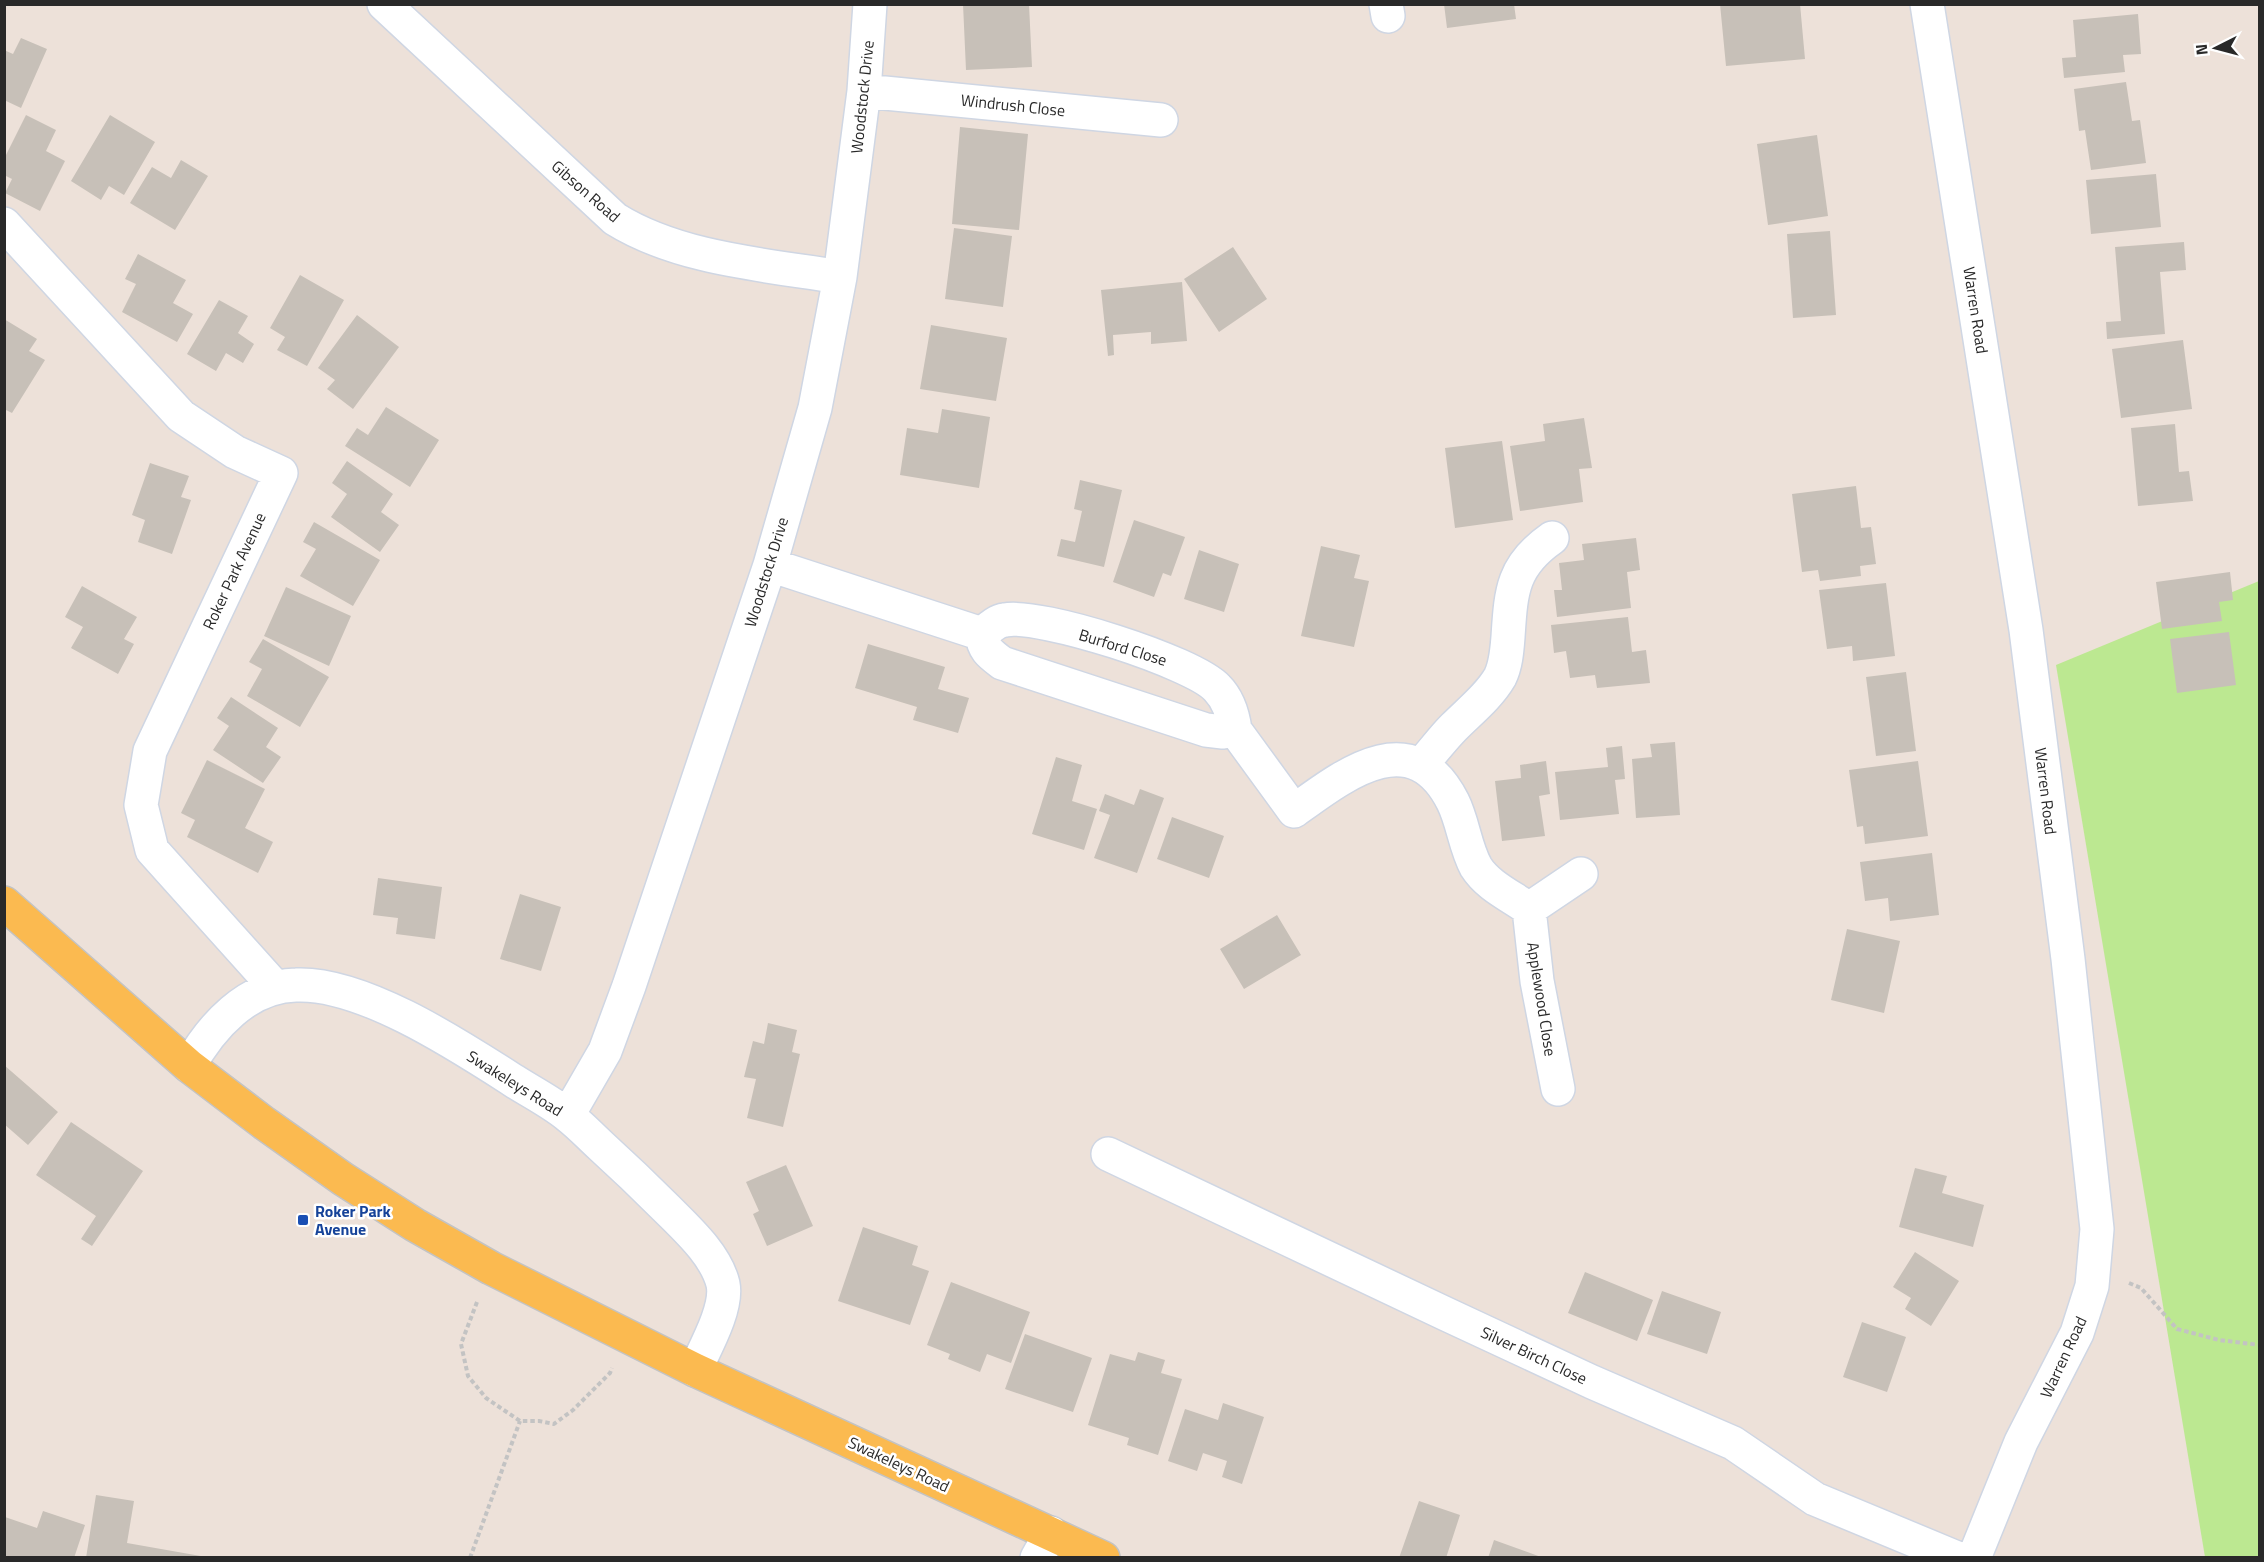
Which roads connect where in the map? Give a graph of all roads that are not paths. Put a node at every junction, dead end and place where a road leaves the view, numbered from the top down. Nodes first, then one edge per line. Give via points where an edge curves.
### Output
1 (384, 4) edge
2 (870, 4) edge
3 (1927, 4) edge
4 (864, 91) junction
5 (1161, 120) dead end
6 (4, 224) edge
7 (840, 277) junction
8 (1552, 538) dead end
9 (770, 565) junction
10 (982, 634) junction
11 (1235, 730) junction
12 (1421, 765) junction
13 (1581, 874) dead end
14 (4, 903) edge
15 (1529, 909) junction
16 (275, 987) junction
17 (189, 1066) junction
18 (1558, 1089) dead end
19 (568, 1115) junction
20 (1108, 1155) dead end
21 (695, 1370) junction
22 (1044, 1545) edge
23 (1103, 1557) edge
24 (1957, 1557) edge
25 (1974, 1557) edge

1 - 7 street, Gibson Road via 615,219 634,231 692,250
2 - 4 street, Woodstock Drive
3 - 25 street, Warren Road via 2026,630 2097,1229 2092,1286 2077,1333 2021,1442
4 - 5 street, Windrush Close
4 - 7 street, Woodstock Drive
6 - 16 street, Roker Park Avenue via 181,416 236,452 281,473 150,751 141,806 152,850
7 - 9 street, Woodstock Drive via 815,408
8 - 12 street via 1530,555 1517,577 1511,593 1507,652 1494,687
9 - 10 street
9 - 19 street, Woodstock Drive via 629,986 605,1051
10 - 11 street via 982,644 988,653 1002,663 1206,730
10 - 11 street, Burford Close via 1006,619 1024,619 1163,657 1217,688 1229,706
11 - 12 street, Burford Close via 1294,812 1329,786 1377,761 1409,760
12 - 15 street via 1440,782 1453,802 1476,866 1490,884
13 - 15 street
14 - 17 main road, Swakeleys Road
15 - 18 street, Applewood Close via 1537,981
16 - 17 street, Swakeleys Road via 241,1005 219,1024
16 - 19 street, Swakeleys Road via 317,985 367,1000 407,1018
17 - 21 main road, Swakeleys Road via 264,1123 415,1225 491,1268
19 - 21 street, Swakeleys Road via 682,1224 718,1272 724,1296
20 - 24 street, Silver Birch Close via 1592,1382 1733,1443 1815,1499
21 - 22 main road, Swakeleys Road
22 - 23 main road, Swakeleys Road

